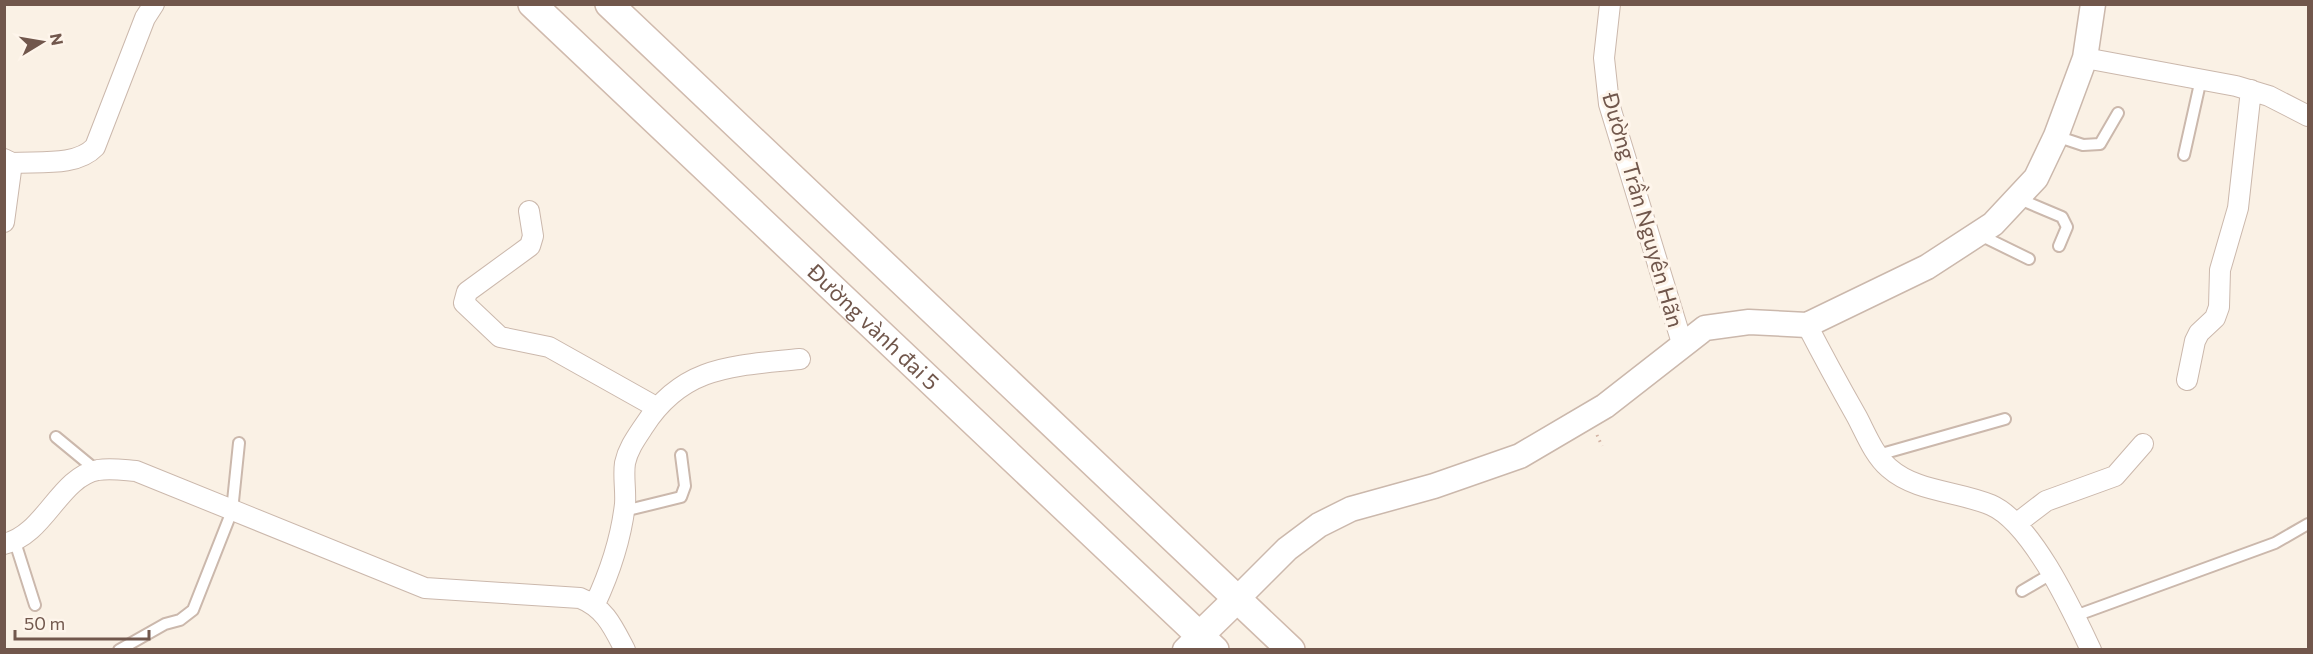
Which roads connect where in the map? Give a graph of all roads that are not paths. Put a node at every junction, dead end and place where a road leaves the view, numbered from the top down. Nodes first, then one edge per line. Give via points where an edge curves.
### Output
1 (154, 4) edge
2 (532, 4) edge
3 (609, 4) edge
4 (1610, 4) edge
5 (2093, 4) edge
6 (2085, 58) junction
7 (2201, 79) junction
8 (2251, 90) junction
9 (2306, 112) edge
10 (2118, 113) dead end
11 (2056, 135) junction
12 (2184, 156) dead end
13 (8, 161) edge
14 (2017, 198) junction
15 (529, 211) dead end
16 (4, 222) edge
17 (1978, 233) junction
18 (2059, 246) dead end
19 (2029, 260) dead end
20 (1807, 325) junction
21 (1682, 343) junction
22 (800, 359) dead end
23 (2187, 380) dead end
24 (656, 407) junction
25 (2005, 419) dead end
26 (56, 437) dead end
27 (239, 443) dead end
28 (2143, 444) dead end
29 (681, 455) dead end
30 (1878, 455) junction
31 (96, 470) junction
32 (232, 511) junction
33 (624, 511) junction
34 (2016, 524) junction
35 (2308, 524) edge
36 (10, 543) edge
37 (2050, 574) junction
38 (2022, 591) dead end
39 (1236, 600) junction
40 (595, 604) junction
41 (35, 605) dead end
42 (2075, 616) junction
43 (1200, 645) edge
44 (119, 650) edge
45 (625, 650) edge
46 (1291, 650) edge
47 (2091, 650) edge

1 - 13 street via 94,147 77,159
2 - 43 main road, Đường vành đai 5
3 - 39 main road
4 - 21 street, Đường Trần Nguyên Hãn via 1604,58 1609,104
5 - 6 street
6 - 7 street
6 - 11 street
7 - 8 street
7 - 12 lane
8 - 9 street
8 - 23 street via 2238,208 2220,270 2219,308 2195,341
10 - 11 lane via 2100,144 2083,145
11 - 14 street via 2036,178
13 - 16 street
14 - 17 street via 1993,224
14 - 18 lane via 2062,217 2067,227
15 - 24 street via 533,236 530,246 467,292 464,303 500,337 559,352
17 - 19 lane
17 - 20 street via 1927,267
20 - 21 street via 1749,322 1705,328
20 - 30 street
21 - 39 street via 1657,368 1605,406 1520,456 1352,508 1319,525 1287,549
22 - 24 street via 703,374 683,384
24 - 33 street via 627,455
25 - 30 lane
26 - 31 lane
27 - 32 lane
28 - 34 street via 2115,476 2046,501
29 - 33 lane via 685,486 681,497
30 - 34 street via 1906,480 1991,505
31 - 32 street via 136,471
31 - 36 street via 78,479 30,532
32 - 40 street via 425,588 563,596
32 - 44 lane via 193,610
33 - 40 street via 614,556
34 - 37 street
35 - 42 lane via 2275,543
36 - 41 lane
37 - 38 lane
37 - 42 street
39 - 43 main road
39 - 46 main road
40 - 45 street via 610,621
42 - 47 street

